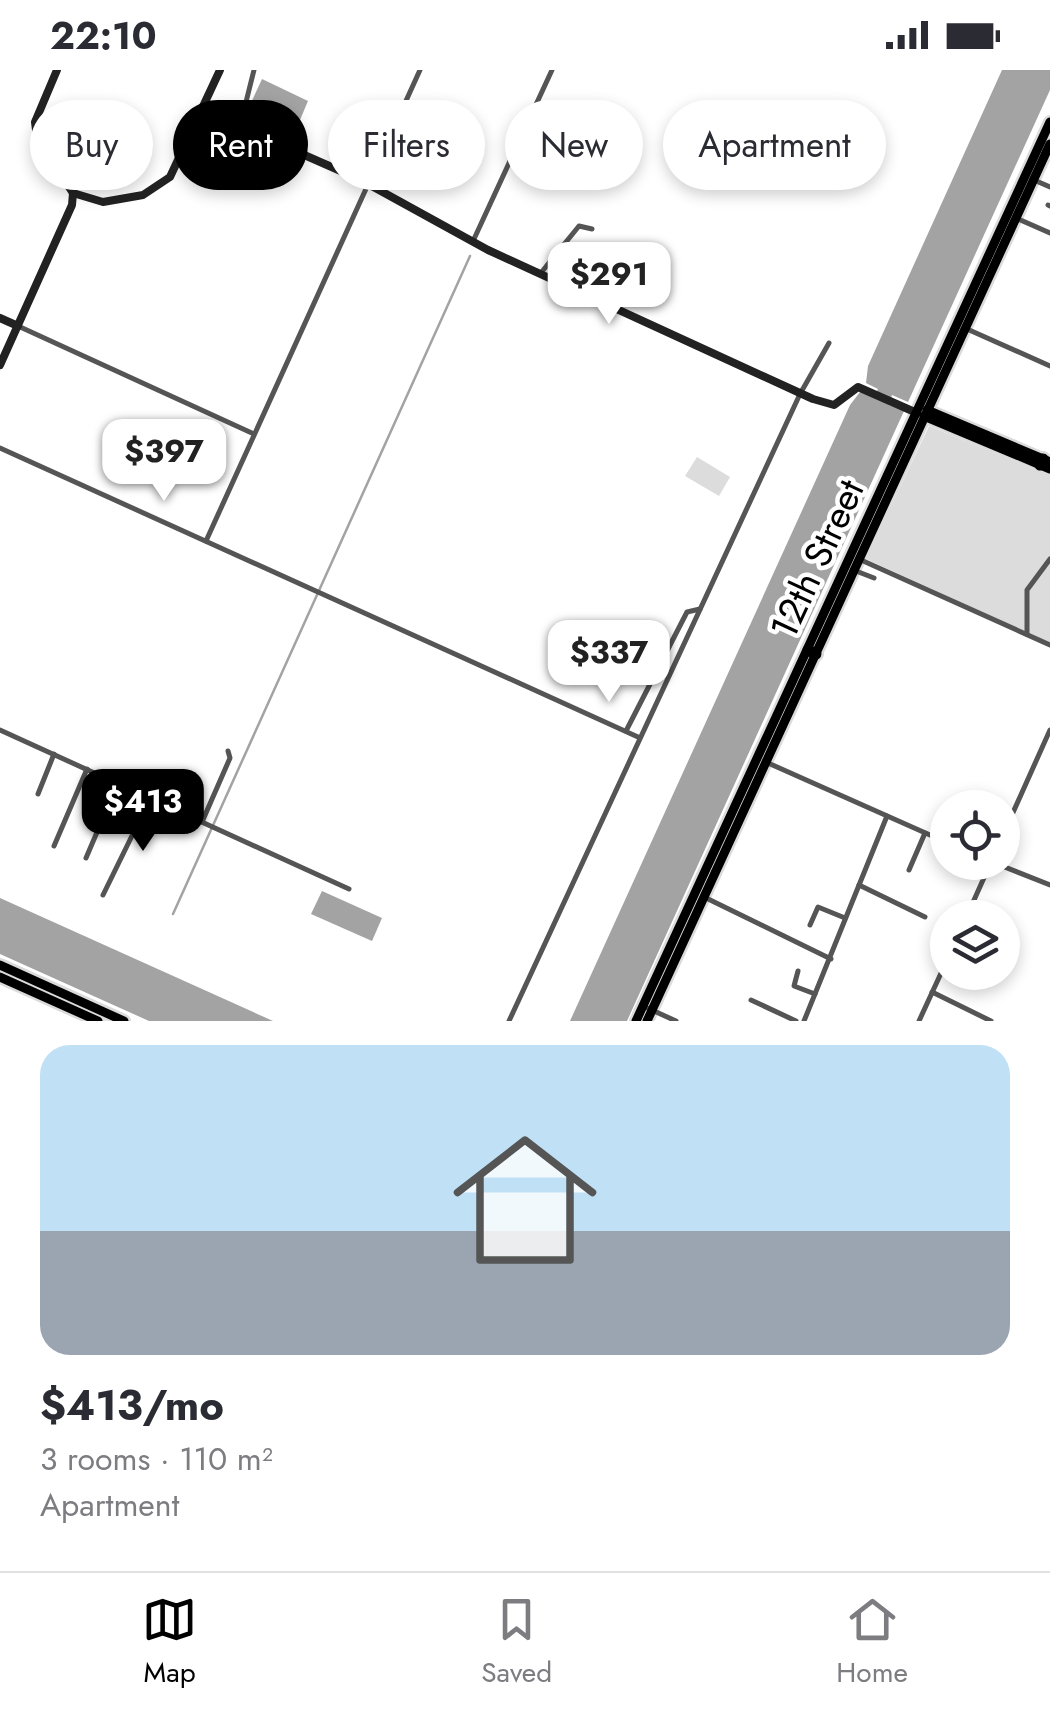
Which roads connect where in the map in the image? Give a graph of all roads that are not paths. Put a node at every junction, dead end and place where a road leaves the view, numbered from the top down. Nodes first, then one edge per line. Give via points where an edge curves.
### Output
1 (220, 70) edge
2 (254, 70) edge
3 (420, 70) edge
4 (552, 70) edge
5 (54, 73) edge
6 (206, 100) edge
7 (248, 100) edge
8 (407, 100) edge
9 (1050, 122) edge
10 (1050, 144) edge
11 (173, 172) edge
12 (1034, 180) junction
13 (1050, 187) edge
14 (367, 190) edge
15 (372, 190) edge
16 (73, 193) junction
17 (84, 199) junction
18 (72, 205) junction
19 (1013, 216) junction
20 (592, 229) dead end
21 (1050, 233) edge
22 (474, 239) junction
23 (540, 274) junction
24 (0, 318) edge
25 (18, 326) junction
26 (966, 328) junction
27 (829, 343) dead end
28 (0, 366) edge
29 (1050, 366) edge
30 (800, 394) junction
31 (919, 411) junction
32 (254, 434) junction
33 (0, 448) edge
34 (1046, 464) edge
35 (206, 541) junction
36 (1050, 559) edge
37 (861, 560) junction
38 (856, 570) junction
39 (874, 578) dead end
40 (700, 609) junction
41 (1027, 634) junction
42 (1050, 644) edge
43 (812, 652) junction
44 (666, 654) junction
45 (677, 658) junction
46 (0, 730) edge
47 (1050, 730) edge
48 (626, 732) junction
49 (638, 737) junction
50 (228, 750) dead end
51 (54, 754) junction
52 (762, 760) junction
53 (86, 769) junction
54 (118, 784) junction
55 (38, 794) dead end
56 (1020, 797) edge
57 (150, 798) junction
58 (887, 816) junction
59 (202, 822) junction
60 (925, 833) junction
61 (930, 835) edge
62 (54, 846) dead end
63 (86, 858) dead end
64 (909, 870) dead end
65 (1020, 873) edge
66 (858, 885) junction
67 (1050, 885) edge
68 (349, 889) dead end
69 (103, 895) dead end
70 (704, 897) junction
71 (925, 917) dead end
72 (845, 918) junction
73 (810, 924) dead end
74 (831, 958) junction
75 (0, 965) edge
76 (798, 971) dead end
77 (0, 977) edge
78 (932, 992) joint
79 (816, 994) junction
80 (751, 1000) dead end
81 (648, 1008) junction
82 (98, 1021) edge
83 (124, 1021) edge
84 (509, 1021) edge
85 (636, 1021) edge
86 (647, 1021) edge
87 (676, 1021) edge
88 (796, 1021) edge
89 (804, 1021) edge
90 (919, 1021) edge
91 (991, 1021) edge

1 - 6 street
2 - 7 street
3 - 8 street
4 - 22 street
5 - 16 street via 35,130
9 - 19 main road, 12th Street
10 - 12 main road, 12th Street
11 - 17 street via 122,200
12 - 13 street
12 - 19 main road, 12th Street
14 - 32 street
15 - 22 street
16 - 17 street
16 - 18 street
17 - 18 street
18 - 25 street
19 - 21 street
19 - 26 main road, 12th Street
19 - 31 main road, 12th Street
20 - 23 street via 579,226
22 - 23 street
23 - 30 street
24 - 25 street
25 - 28 street
25 - 32 street
26 - 29 street
26 - 31 main road, 12th Street
27 - 30 street
30 - 31 street via 832,405 860,388
30 - 40 street
31 - 34 main road
31 - 37 main road, 12th Street
31 - 43 main road, 12th Street
32 - 35 street
33 - 35 street
35 - 48 street
36 - 41 street via 1028,590
37 - 38 main road, 12th Street
37 - 41 street
38 - 39 street
38 - 43 main road, 12th Street
40 - 44 street via 687,612
40 - 45 street
41 - 42 street
43 - 52 main road, 12th Street
44 - 45 street
44 - 48 street
45 - 49 street
46 - 51 street
47 - 56 street
48 - 49 street
49 - 84 street
50 - 59 street
51 - 53 street
51 - 55 street
52 - 58 street
52 - 70 main road, 12th Street
52 - 81 main road, 12th Street
53 - 54 street
53 - 62 street
54 - 57 street
54 - 63 street
57 - 59 street
57 - 69 street
58 - 60 street
58 - 66 street
59 - 68 street
60 - 61 street
60 - 64 street
65 - 67 street
66 - 71 street
66 - 72 street
70 - 74 street
70 - 81 main road, 12th Street
72 - 73 street via 817,907
72 - 74 street
74 - 79 street
75 - 83 main road
76 - 79 street via 794,986
77 - 82 main road
78 - 90 street
78 - 91 street
79 - 89 street
80 - 88 street
81 - 85 main road, 12th Street
81 - 86 main road, 12th Street
81 - 87 street

